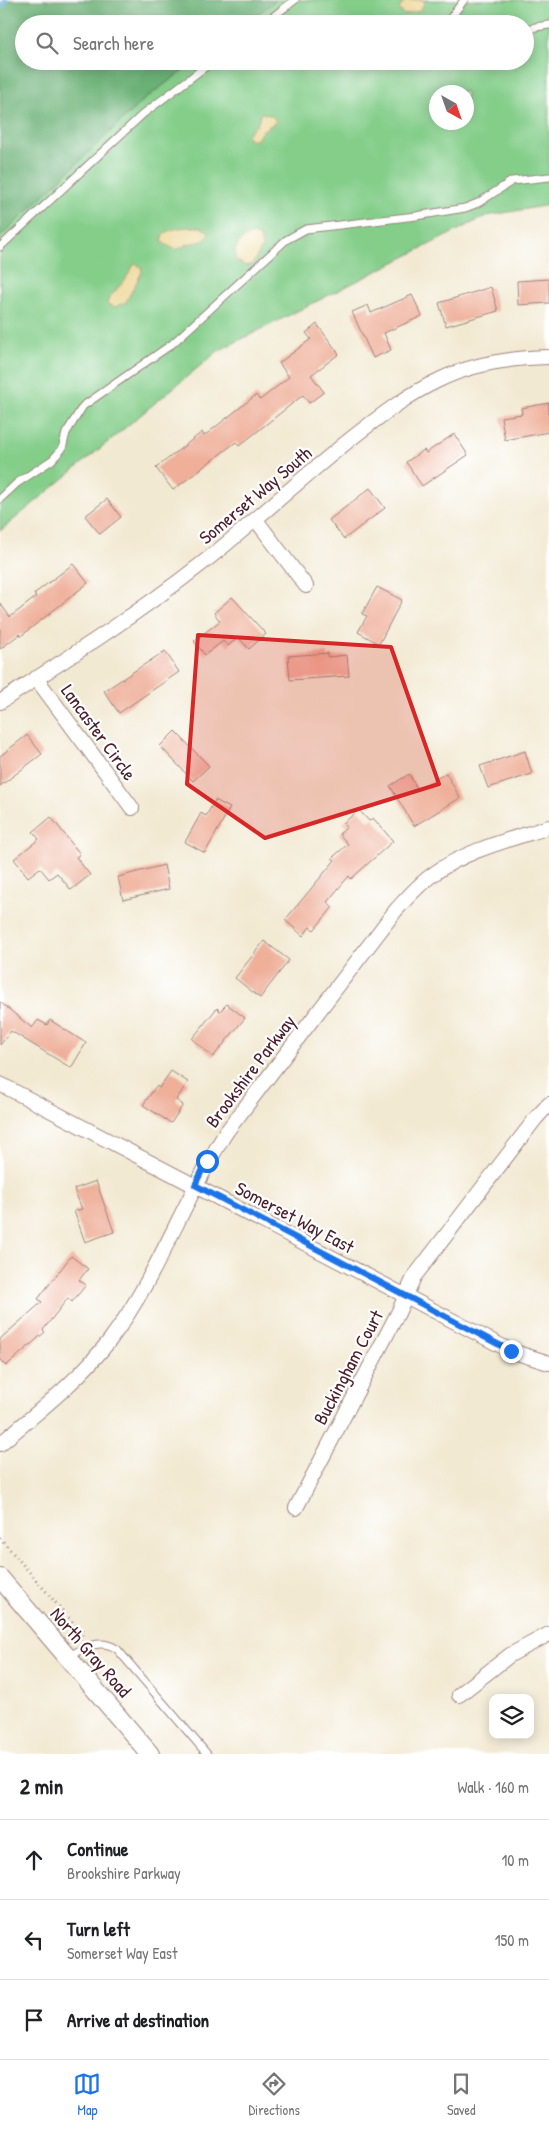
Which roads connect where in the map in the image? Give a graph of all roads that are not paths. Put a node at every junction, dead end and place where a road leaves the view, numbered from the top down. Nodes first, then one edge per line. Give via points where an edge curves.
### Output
1 (295, 0) edge
2 (464, 0) edge
3 (276, 15) edge
4 (453, 15) edge
5 (549, 25) edge
6 (534, 28) edge
7 (202, 70) edge
8 (549, 176) edge
9 (0, 247) edge
10 (549, 357) edge
11 (0, 499) edge
12 (256, 520) junction
13 (306, 586) dead end
14 (36, 678) junction
15 (0, 702) edge
16 (132, 808) dead end
17 (549, 827) edge
18 (0, 1084) edge
19 (549, 1104) edge
20 (195, 1185) junction
21 (405, 1296) junction
22 (549, 1363) edge
23 (0, 1444) edge
24 (296, 1508) dead end
25 (0, 1578) edge
26 (549, 1634) edge
27 (68, 1658) junction
28 (459, 1695) dead end
29 (150, 1754) edge
30 (207, 1754) edge

1 - 3 lane
2 - 4 lane
5 - 6 lane
7 - 9 lane via 143,114
8 - 11 lane via 512,181 465,208 306,229 286,240 172,344 83,406 66,433 62,449
10 - 12 street, Somerset Way South via 492,362 424,387 342,446
12 - 13 street
12 - 14 street, Somerset Way South via 123,623
14 - 15 street, Somerset Way South
14 - 16 street, Lancaster Circle
17 - 20 street, Brookshire Parkway via 466,856 439,870 414,890 249,1100 226,1131
18 - 20 street, Somerset Way East
19 - 21 street, Buckingham Court via 414,1277
20 - 21 street, Somerset Way East
20 - 23 street, Brookshire Parkway via 137,1297 110,1339 73,1382
21 - 22 street, Somerset Way East via 511,1351
21 - 24 street, Buckingham Court
25 - 27 street, North Gray Road
26 - 28 street via 510,1655
27 - 29 street, North Gray Road
27 - 30 lane via 85,1646 103,1644 117,1649

